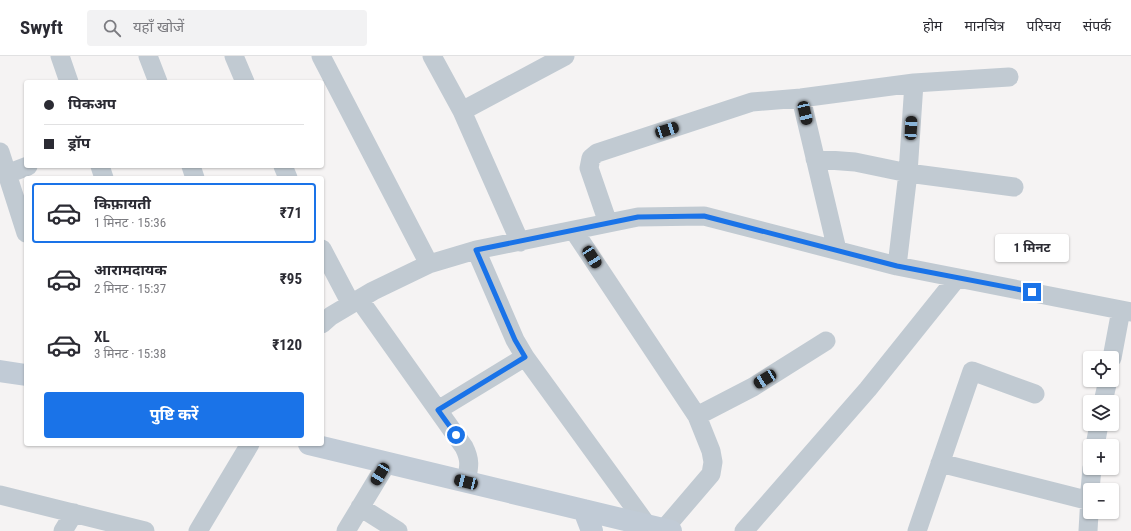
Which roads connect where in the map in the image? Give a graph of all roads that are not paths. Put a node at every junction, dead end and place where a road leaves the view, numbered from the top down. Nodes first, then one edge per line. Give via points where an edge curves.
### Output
1 (60, 56) edge
2 (148, 56) edge
3 (234, 56) edge
4 (321, 56) edge
5 (432, 56) edge
6 (565, 56) edge
7 (1009, 77) dead end
8 (68, 80) edge
9 (157, 80) edge
10 (244, 80) edge
11 (914, 83) junction
12 (801, 98) junction
13 (462, 111) junction
14 (0, 152) edge
15 (815, 159) junction
16 (24, 168) edge
17 (908, 173) junction
18 (7, 174) junction
19 (1014, 187) dead end
20 (608, 223) junction
21 (24, 227) edge
22 (574, 230) junction
23 (520, 242) junction
24 (476, 250) junction
25 (837, 250) junction
26 (324, 252) edge
27 (429, 264) junction
28 (897, 266) junction
29 (957, 278) junction
30 (355, 302) junction
31 (1126, 311) edge
32 (324, 323) edge
33 (826, 341) dead end
34 (1114, 351) edge
35 (525, 357) junction
36 (0, 371) edge
37 (24, 375) edge
38 (1035, 394) dead end
39 (438, 410) junction
40 (697, 416) junction
41 (249, 446) edge
42 (317, 446) edge
43 (387, 463) junction
44 (940, 463) junction
45 (466, 482) junction
46 (0, 495) edge
47 (1083, 499) edge
48 (360, 507) junction
49 (584, 510) junction
50 (74, 513) junction
51 (1089, 519) edge
52 (661, 529) edge
53 (63, 531) edge
54 (145, 531) edge
55 (198, 531) edge
56 (346, 531) edge
57 (398, 531) edge
58 (592, 531) edge
59 (744, 531) edge
60 (917, 531) edge
61 (1088, 531) edge

1 - 8 street
2 - 9 street
3 - 10 street
4 - 27 street
5 - 13 street
6 - 13 street
7 - 11 street
11 - 12 street
11 - 17 street
12 - 15 street
12 - 20 street via 752,102 597,153 591,158 589,168
13 - 23 street
14 - 18 street
15 - 17 street via 855,162
15 - 25 street
16 - 18 street
17 - 19 street
17 - 28 street
18 - 21 street
20 - 22 street
20 - 25 street via 638,217 704,216
22 - 23 street
22 - 40 street
23 - 24 street
24 - 27 street
24 - 35 street via 515,340
25 - 28 street
26 - 30 street
27 - 30 street
28 - 29 street
29 - 31 street
29 - 59 street via 868,389
30 - 32 street
30 - 39 street
31 - 34 street
33 - 40 street via 753,387
35 - 39 street
35 - 52 street
36 - 37 street
38 - 44 street via 972,371
39 - 45 street via 469,456 470,466
40 - 52 street via 711,451 711,474
41 - 55 street
42 - 43 street
43 - 45 street
43 - 48 street
44 - 47 street
44 - 60 street
45 - 49 street
46 - 50 street
48 - 56 street
48 - 57 street
49 - 52 street
49 - 58 street
50 - 53 street
50 - 54 street
51 - 61 street

